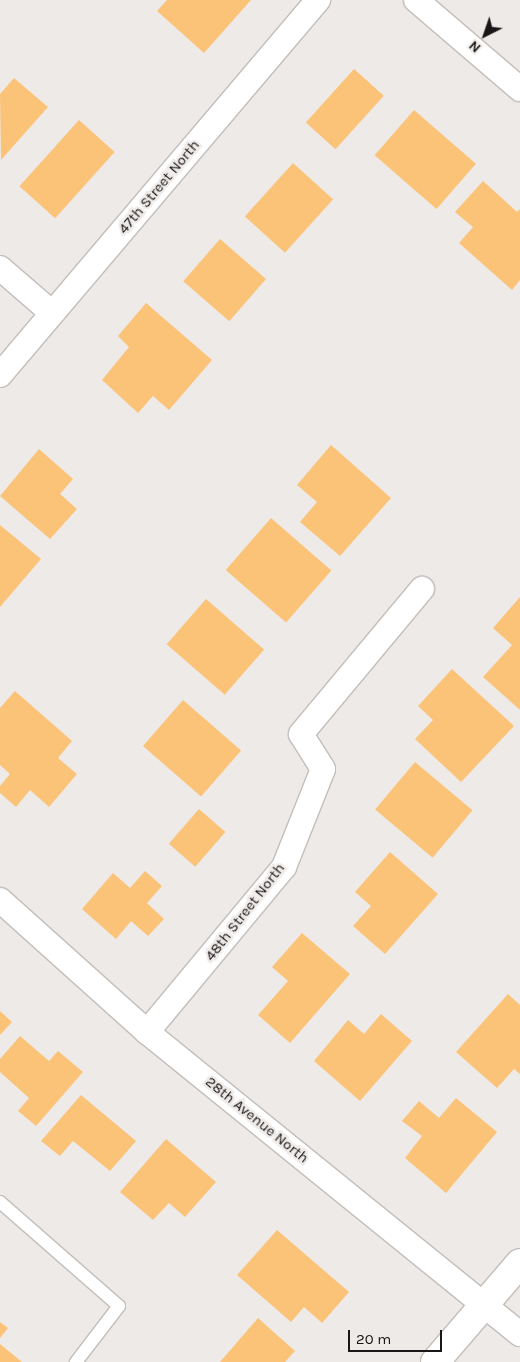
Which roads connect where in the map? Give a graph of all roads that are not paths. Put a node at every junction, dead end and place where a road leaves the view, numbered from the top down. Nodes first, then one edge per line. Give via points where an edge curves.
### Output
1 (318, 0) edge
2 (416, 0) edge
3 (520, 89) edge
4 (0, 268) edge
5 (52, 313) junction
6 (0, 375) edge
7 (422, 589) dead end
8 (0, 900) edge
9 (148, 1032) junction
10 (0, 1202) edge
11 (520, 1263) edge
12 (485, 1303) junction
13 (520, 1334) edge
14 (76, 1362) edge
15 (435, 1362) edge

1 - 5 street, 47th Street North
2 - 3 street
4 - 5 street
5 - 6 street, 47th Street North
7 - 9 street, 48th Street North via 301,734 323,769 284,867
8 - 9 street, 28th Avenue North
9 - 12 street, 28th Avenue North
10 - 14 lane via 120,1306
11 - 12 main road
12 - 13 street, 28th Avenue North
12 - 15 main road

